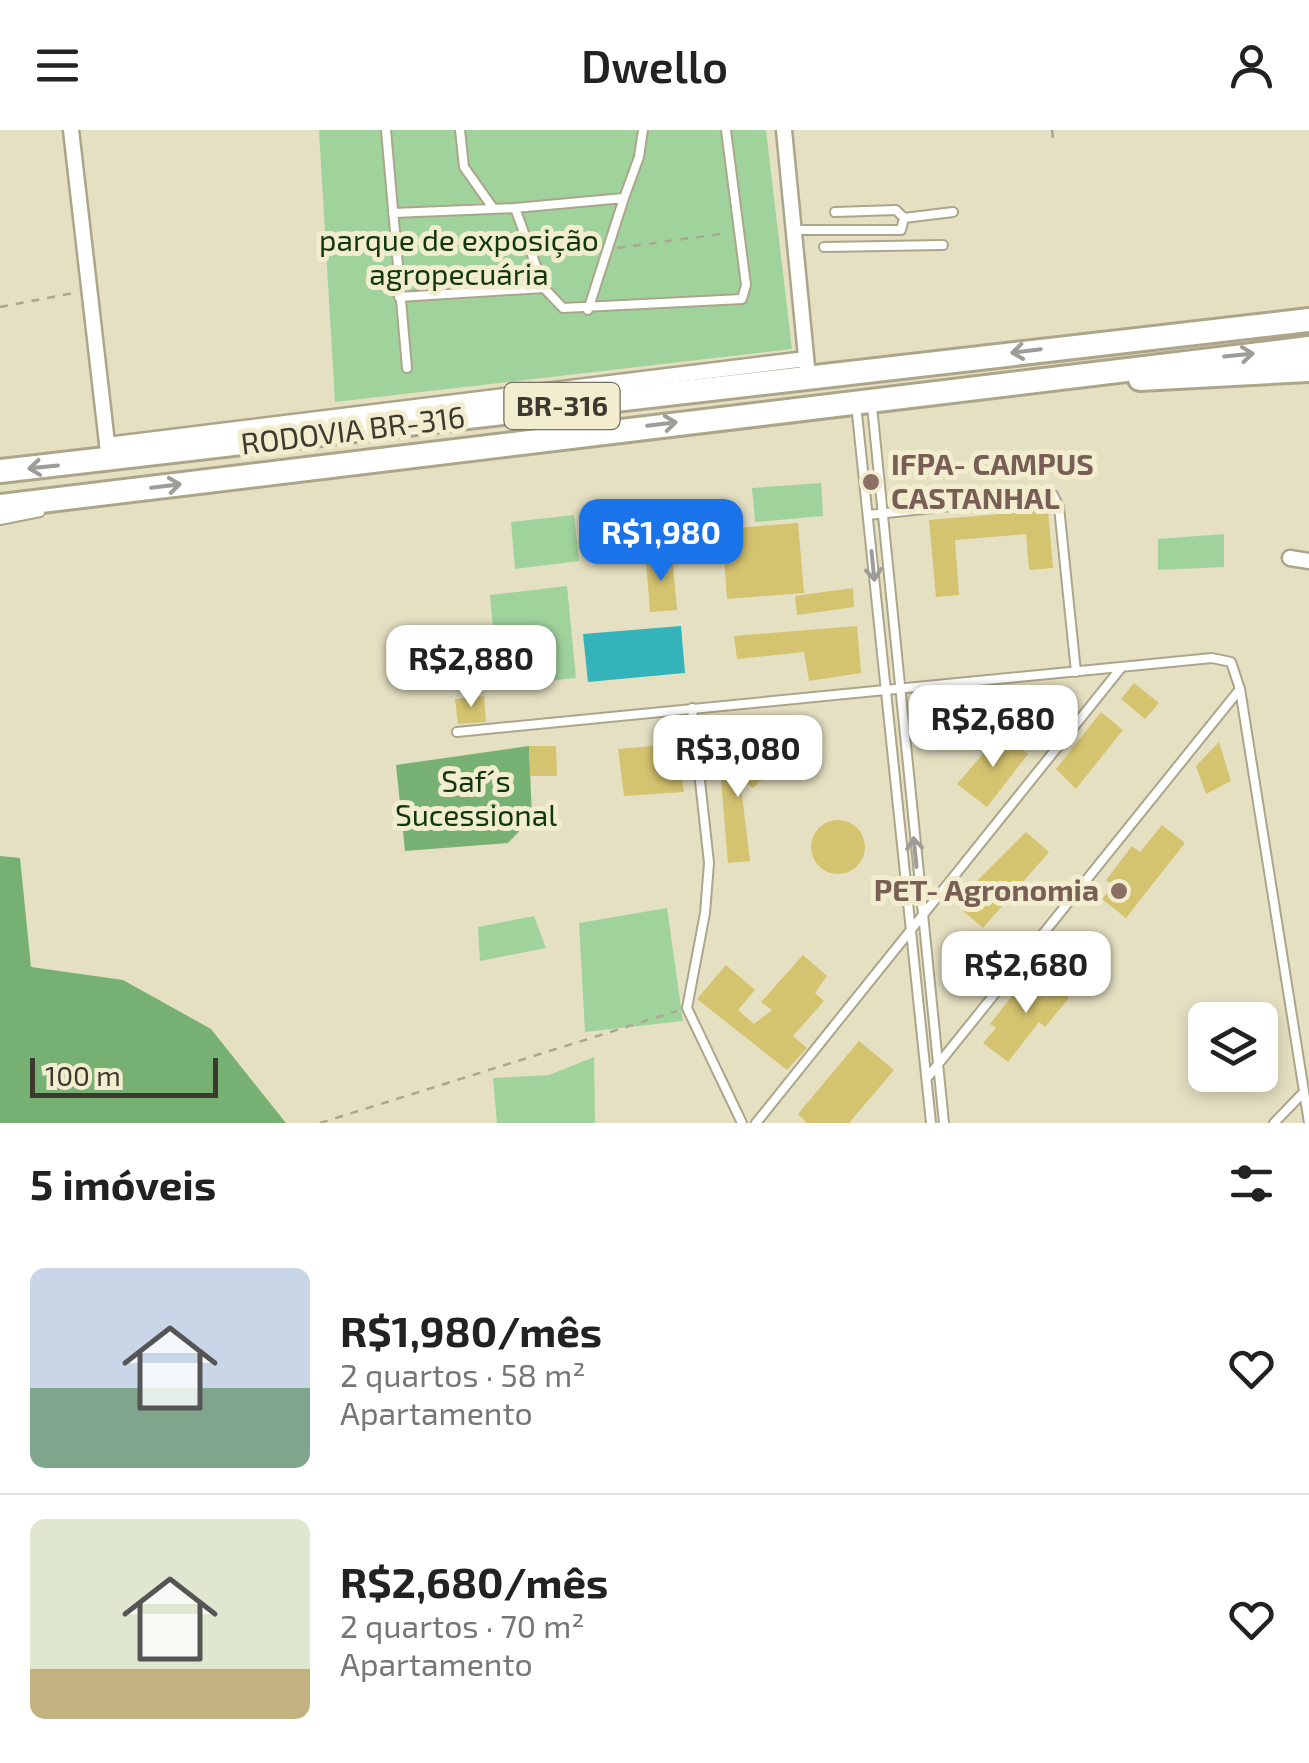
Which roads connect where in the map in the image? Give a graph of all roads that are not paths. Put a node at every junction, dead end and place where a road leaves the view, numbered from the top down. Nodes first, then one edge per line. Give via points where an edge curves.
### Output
1 (71, 130) edge
2 (386, 130) edge
3 (460, 130) edge
4 (643, 130) edge
5 (726, 130) edge
6 (784, 130) edge
7 (624, 198) junction
8 (493, 208) junction
9 (514, 208) junction
10 (393, 212) junction
11 (835, 212) dead end
12 (953, 212) dead end
13 (904, 218) junction
14 (795, 230) junction
15 (901, 230) junction
16 (943, 245) dead end
17 (901, 246) junction
18 (824, 247) dead end
19 (544, 288) junction
20 (399, 297) junction
21 (588, 310) junction
22 (1309, 320) edge
23 (1309, 348) edge
24 (406, 368) dead end
25 (807, 368) junction
26 (1309, 370) edge
27 (1003, 382) junction
28 (863, 399) junction
29 (108, 452) junction
30 (0, 472) edge
31 (97, 495) junction
32 (0, 506) edge
33 (880, 513) junction
34 (868, 514) junction
35 (0, 520) edge
36 (1290, 558) dead end
37 (1309, 561) edge
38 (1121, 668) junction
39 (1076, 672) junction
40 (886, 688) junction
41 (897, 688) junction
42 (1240, 690) junction
43 (692, 708) junction
44 (457, 732) dead end
45 (922, 917) junction
46 (911, 933) junction
47 (938, 1064) junction
48 (927, 1078) junction
49 (1302, 1094) junction
50 (742, 1123) edge
51 (756, 1123) edge
52 (931, 1123) edge
53 (944, 1123) edge
54 (1274, 1123) edge
55 (1308, 1123) edge

1 - 29 street
2 - 10 lane
3 - 8 lane via 464,167
4 - 7 lane
5 - 21 lane via 746,285 742,299
6 - 14 street
7 - 9 lane
7 - 21 lane
8 - 9 lane
8 - 10 lane
9 - 19 lane
10 - 20 lane
11 - 13 lane via 896,210
12 - 13 lane
13 - 15 lane
14 - 15 lane
14 - 25 street
15 - 17 lane
16 - 17 lane
17 - 18 lane
19 - 20 lane
19 - 21 lane via 563,308
20 - 24 lane
22 -> 25 highway, RODOVIA BR-316 / BR-316
27 -> 23 highway, BR-316
25 - 29 highway, RODOVIA BR-316 / BR-316
26 - 27 highway via 1059,390
27 - 28 highway, RODOVIA BR-316 / BR-316
31 -> 28 highway, RODOVIA BR-316 / BR-316
28 - 33 lane
28 - 34 lane
29 -> 30 highway, RODOVIA BR-316 / BR-316
31 - 32 highway, RODOVIA BR-316 / BR-316
31 - 35 lane
33 - 34 lane
33 - 39 lane via 1053,495
33 - 41 lane
34 -> 40 lane
36 - 37 street
38 - 39 lane
38 - 42 lane via 1222,658 1236,667
38 - 45 lane
39 - 41 lane
40 - 41 lane
40 - 43 lane
40 - 46 lane
45 -> 41 lane
42 - 47 lane
42 - 49 lane
43 - 44 lane
43 - 50 lane via 709,863 687,1008
45 - 46 lane
45 - 47 lane
46 - 48 lane
46 - 51 lane
47 - 48 lane
47 - 53 lane
48 - 52 lane
49 - 54 lane
49 - 55 lane

